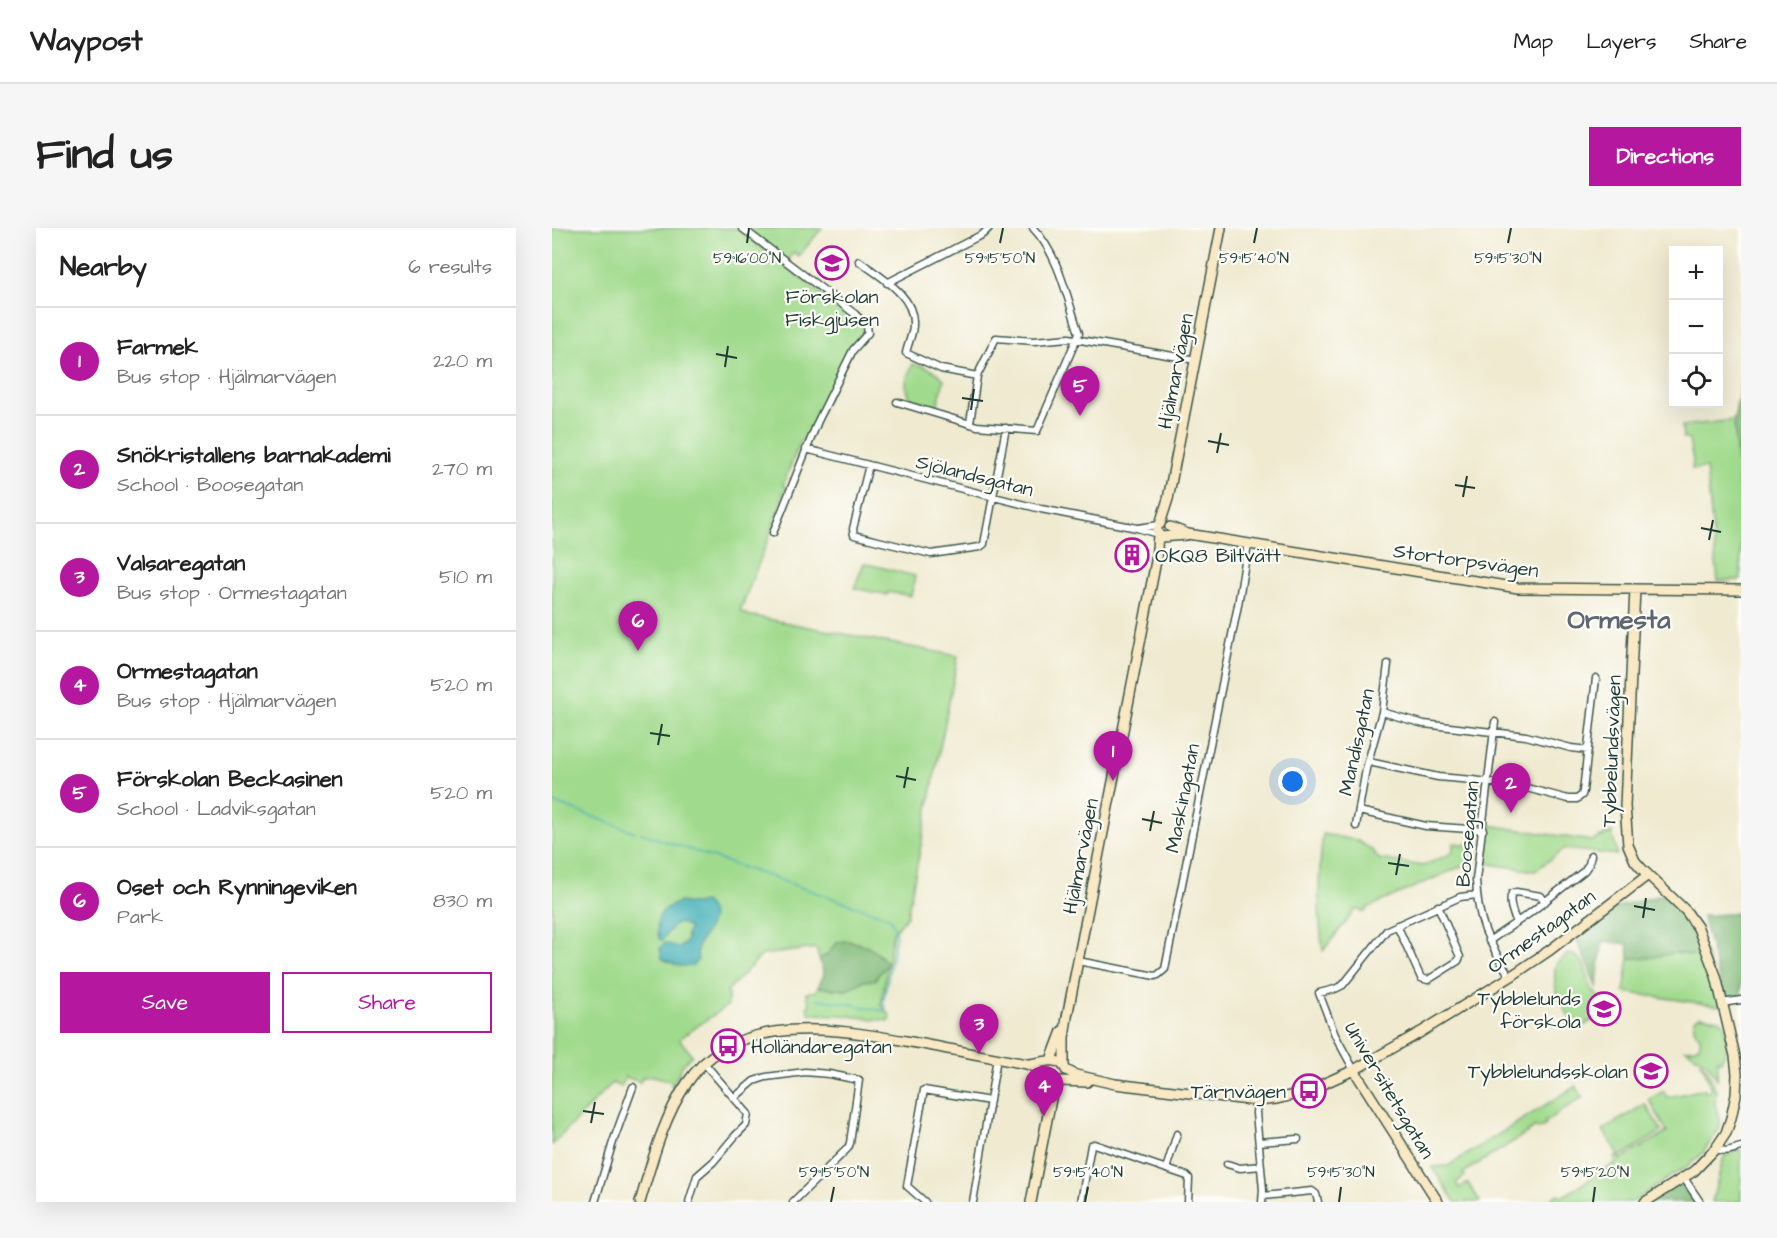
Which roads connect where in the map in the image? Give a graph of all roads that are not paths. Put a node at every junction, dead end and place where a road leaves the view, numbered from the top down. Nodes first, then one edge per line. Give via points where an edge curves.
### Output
1 (742, 228) edge
2 (989, 228) edge
3 (1033, 228) edge
4 (1221, 228) edge
5 (859, 261) dead end
6 (887, 282) junction
7 (1077, 340) junction
8 (1196, 360) junction
9 (977, 376) junction
10 (897, 402) dead end
11 (970, 423) junction
12 (1006, 429) junction
13 (806, 449) junction
14 (869, 465) junction
15 (993, 497) junction
16 (1164, 530) junction
17 (773, 533) dead end
18 (1248, 544) junction
19 (1635, 589) junction
20 (1741, 590) edge
21 (1388, 664) dead end
22 (1596, 678) dead end
23 (1382, 712) junction
24 (1495, 722) dead end
25 (1494, 731) junction
26 (1588, 750) junction
27 (1369, 762) junction
28 (1488, 782) junction
29 (1359, 811) junction
30 (1356, 826) dead end
31 (1483, 830) junction
32 (1591, 855) dead end
33 (1648, 875) junction
34 (1477, 895) junction
35 (1545, 902) junction
36 (1438, 906) junction
37 (1517, 922) junction
38 (1397, 925) junction
39 (1489, 941) junction
40 (1078, 961) junction
41 (1510, 977) junction
42 (1741, 1000) edge
43 (1722, 1003) junction
44 (1067, 1017) junction
45 (997, 1058) junction
46 (1050, 1061) junction
47 (704, 1063) junction
48 (1027, 1064) junction
49 (1065, 1068) junction
50 (1354, 1070) junction
51 (1045, 1076) junction
52 (1059, 1081) junction
53 (1115, 1084) junction
54 (633, 1087) dead end
55 (734, 1098) junction
56 (990, 1101) junction
57 (1257, 1101) junction
58 (1177, 1134) dead end
59 (1044, 1135) junction
60 (1298, 1139) dead end
61 (1259, 1142) junction
62 (1741, 1147) edge
63 (1716, 1148) junction
64 (1227, 1164) dead end
65 (1261, 1166) junction
66 (1166, 1169) junction
67 (1684, 1178) junction
68 (1262, 1199) edge
69 (595, 1202) edge
70 (640, 1202) edge
71 (689, 1202) edge
72 (793, 1202) edge
73 (925, 1202) edge
74 (973, 1202) edge
75 (1031, 1202) edge
76 (1081, 1202) edge
77 (1188, 1202) edge
78 (1318, 1202) edge
79 (1438, 1202) edge
80 (1645, 1202) edge
81 (1700, 1202) edge

1 - 13 street via 855,314 868,329 867,336 849,357
2 - 6 street
3 - 7 street via 1043,239 1059,272 1079,333
4 - 8 street, Hjälmarvägen
5 - 6 street
6 - 9 street via 905,298 912,312 913,328 906,353 941,369
7 - 8 street
7 - 9 street via 996,338
7 - 12 street via 1037,431
8 - 16 street, Hjälmarvägen
9 - 11 street
10 - 11 street
11 - 12 street
12 - 15 street
13 - 14 street, Sjölandsgatan
13 - 17 street
14 - 15 street, Sjölandsgatan
14 - 15 street via 853,532 885,543 931,554 980,547 984,544
15 - 16 street, Sjölandsgatan via 1079,517
16 - 18 street, Stortorpsvägen
16 - 40 street, Hjälmarvägen
18 - 19 street, Stortorpsvägen via 1533,590
18 - 40 street, Maskingatan via 1165,969 1158,975 1149,975
19 - 20 street, Stortorpsvägen
19 - 33 street, Tybbelundsvägen via 1625,823 1630,852
21 - 23 street, Mandisgatan
22 - 26 street
23 - 25 street via 1424,724
23 - 27 street, Mandisgatan
24 - 25 street, Boosegatan
25 - 26 street
25 - 28 street, Boosegatan
26 - 28 street via 1583,791 1577,799
27 - 28 street via 1438,777
27 - 29 street, Mandisgatan
28 - 31 street, Boosegatan
29 - 30 street, Mandisgatan
29 - 31 street via 1426,826
31 - 34 street, Boosegatan
32 - 35 street via 1584,871
33 - 41 street, Ormestagatan
33 - 43 street, Tybbelundsvägen via 1693,919 1712,963
34 - 36 street via 1462,896
34 - 39 street, Boosegatan
35 - 37 street
35 - 37 street via 1541,896 1512,893 1510,900
36 - 38 street
36 - 38 street via 1460,957 1428,980 1421,978
37 - 39 street
38 - 50 street, Universitetsgatan via 1386,931 1343,985 1319,993
39 - 41 street, Boosegatan
40 - 44 street, Hjälmarvägen
41 - 50 street, Ormestagatan
42 - 43 street
43 - 63 street, Tybbelundsvägen via 1735,1056 1737,1085 1728,1126
44 - 46 street, Hjälmarvägen
44 - 49 street, Hjälmarvägen
45 - 47 street via 863,1033 810,1030 750,1037
45 - 48 street
45 - 56 street
46 - 48 street
46 - 49 street via 1058,1060
46 - 51 street via 1044,1066
47 - 55 street
47 - 70 street via 687,1083 666,1126
48 - 51 street
49 - 52 street
49 - 53 street, Ormestagatan via 1076,1075
50 - 57 street, Ormestagatan via 1305,1092
50 - 79 street, Universitetsgatan
51 - 52 street via 1052,1082
51 - 59 street
52 - 53 street, Ormestagatan
52 - 59 street via 1052,1094
53 - 57 street, Ormestagatan
54 - 69 street
55 - 71 street via 748,1114 746,1125 697,1176
55 - 72 street via 754,1081 766,1077 805,1072 859,1080 848,1148
56 - 73 street via 924,1090 907,1186
56 - 74 street
57 - 61 street
58 - 66 street
59 - 75 street
60 - 61 street
61 - 65 street
62 - 63 street via 1724,1151
63 - 67 street, Tybbelundsvägen
64 - 65 street via 1240,1168
65 - 68 street
66 - 76 street via 1091,1145
66 - 77 street via 1189,1178
67 - 80 street, Tybbelundsvägen
67 - 81 street
68 - 78 street via 1312,1191

